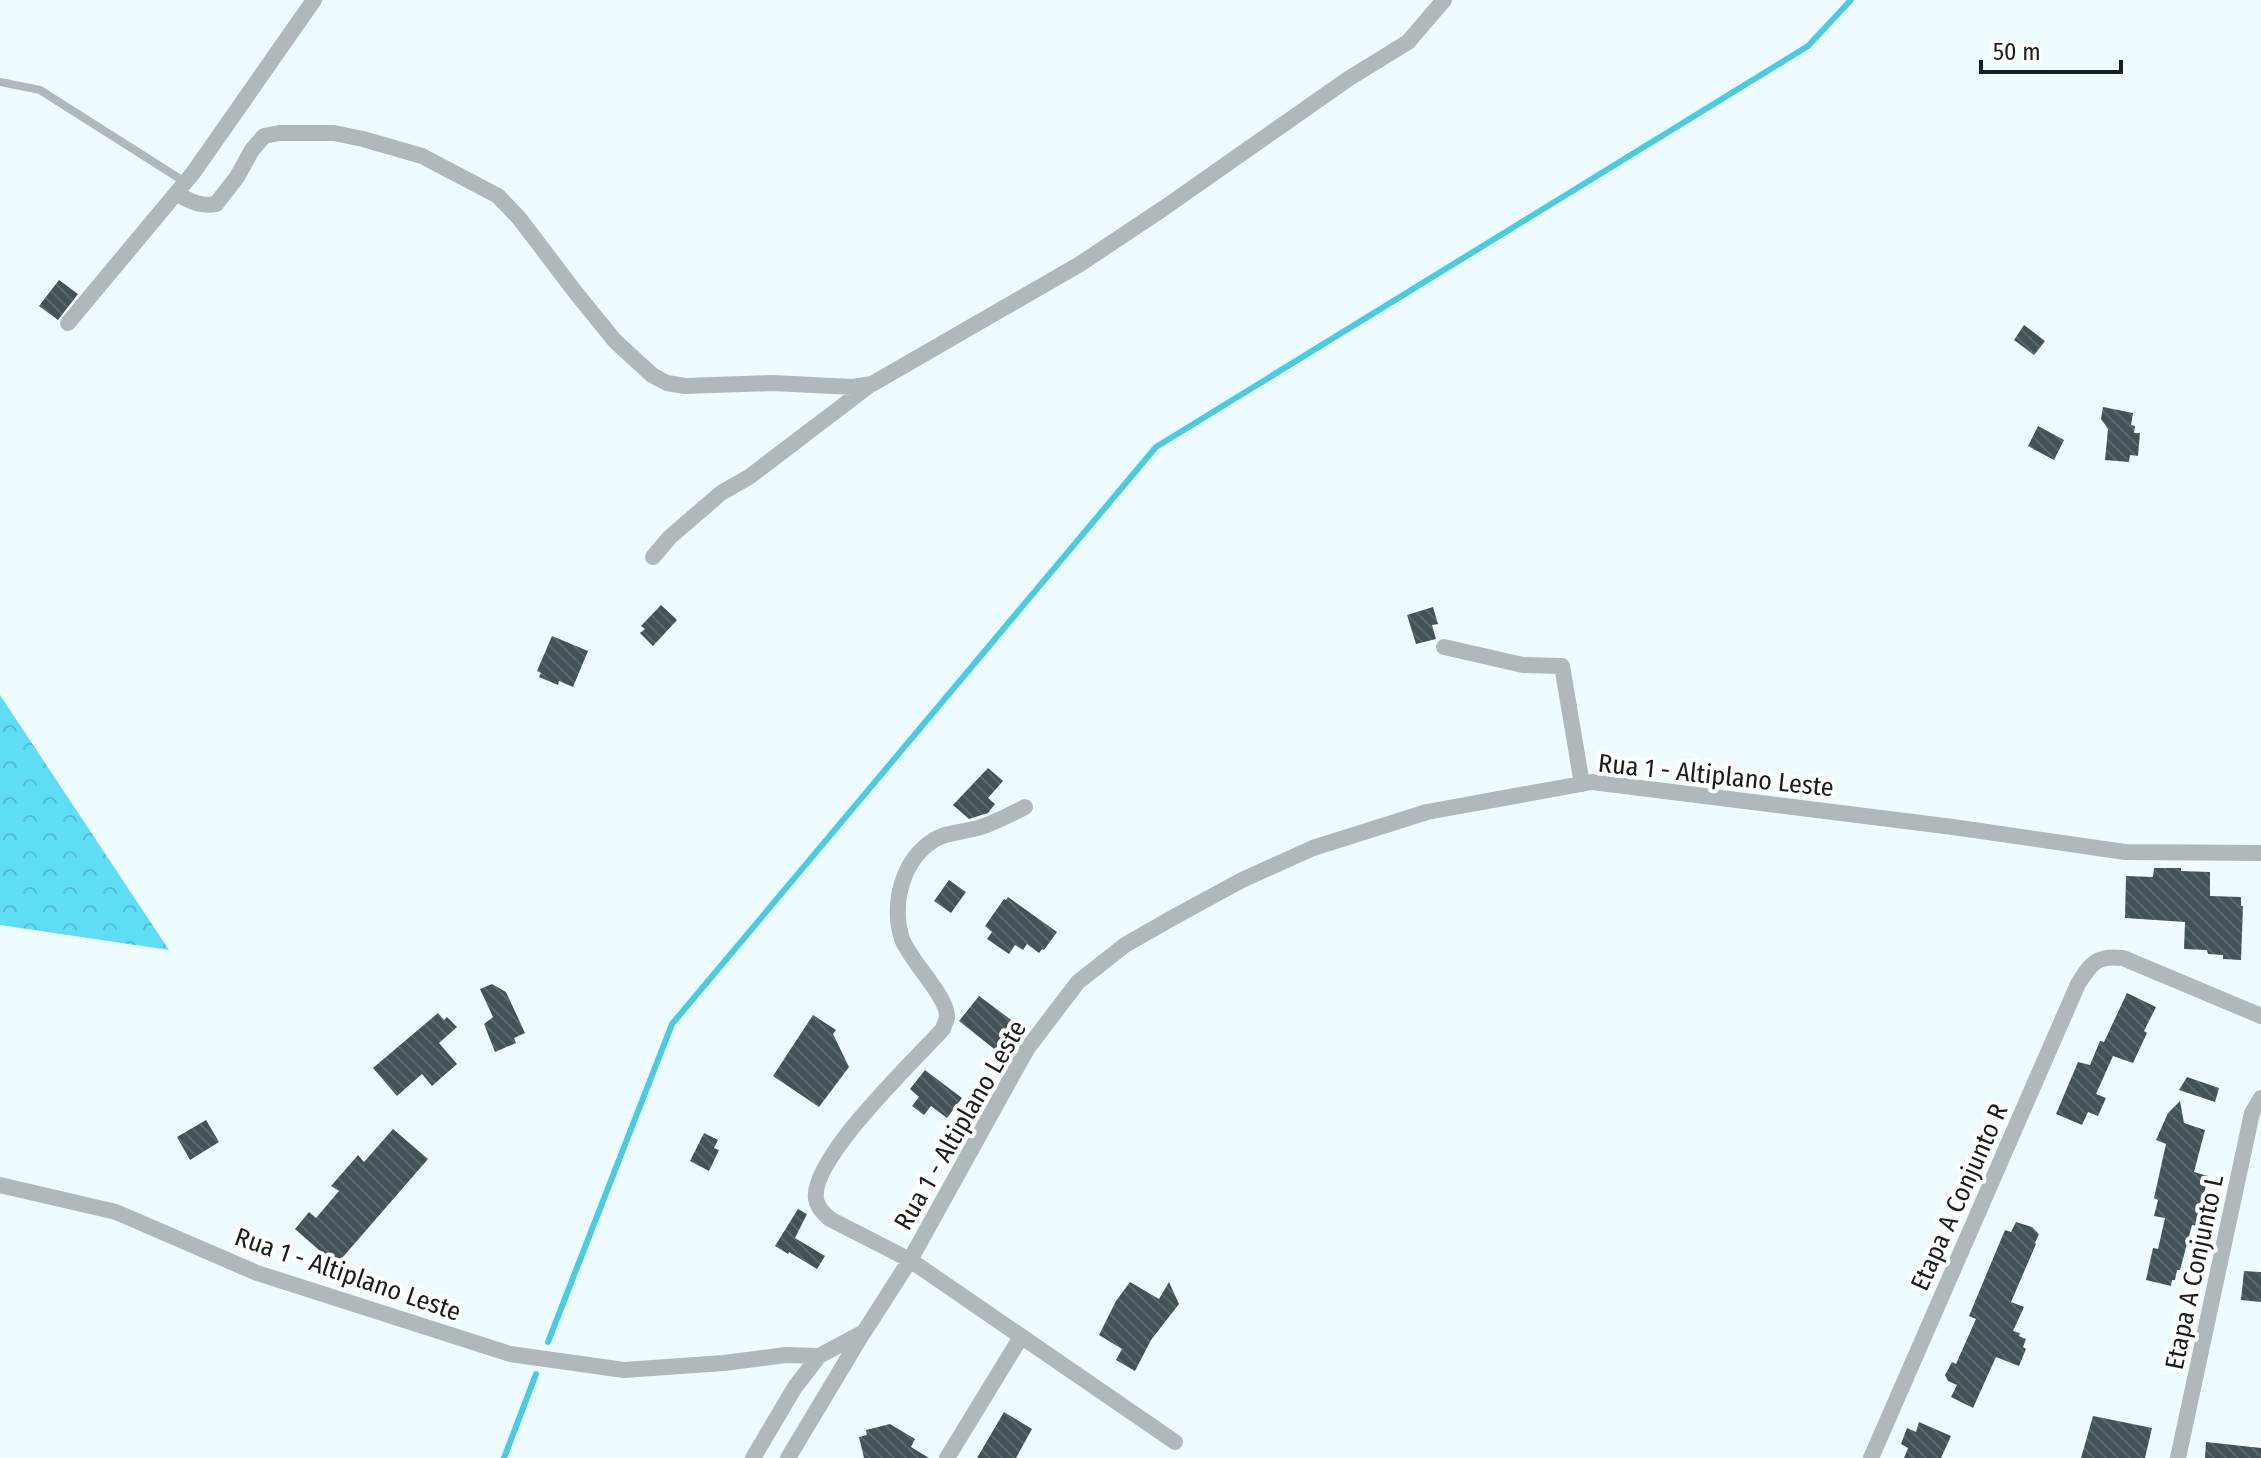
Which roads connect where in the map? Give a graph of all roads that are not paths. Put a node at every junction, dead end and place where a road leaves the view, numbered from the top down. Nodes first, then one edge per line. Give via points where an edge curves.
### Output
1 (314, 0) edge
2 (1444, 0) edge
3 (0, 82) edge
4 (181, 188) junction
5 (68, 323) dead end
6 (872, 384) junction
7 (653, 557) dead end
8 (1444, 647) dead end
9 (1582, 784) junction
10 (1025, 807) dead end
11 (2261, 853) edge
12 (2261, 1016) edge
13 (2261, 1098) edge
14 (0, 1185) edge
15 (910, 1260) junction
16 (864, 1332) junction
17 (1021, 1337) junction
18 (819, 1356) junction
19 (1175, 1442) dead end
20 (753, 1458) edge
21 (788, 1458) edge
22 (947, 1458) edge
23 (1871, 1458) edge
24 (2178, 1458) edge

1 - 4 street
2 - 6 street via 1408,42 1164,208 1080,264
3 - 4 lane via 40,90
4 - 5 street
4 - 6 street via 197,204 216,204 264,136 334,133 385,145 422,156 498,196 615,341 667,383
6 - 7 street via 721,493
8 - 9 street via 1523,665 1562,666
9 - 11 street, Rua 1 - Altiplano Leste via 2125,852
9 - 15 street, Rua 1 - Altiplano Leste via 1427,812 1313,848 1242,880 1125,945 1078,982 1027,1049
10 - 15 street via 936,839 905,872 899,893 902,939 945,1005 947,1017 943,1029 849,1131 818,1186 816,1198 830,1219
12 - 23 street, Etapa A Conjunto R via 2123,958 2097,959 2086,971
13 - 24 street, Etapa A Conjunto L via 2252,1113
14 - 18 street, Rua 1 - Altiplano Leste via 116,1212 257,1273 510,1354 624,1370
15 - 16 street, Rua 1 - Altiplano Leste
15 - 17 street
16 - 18 street, Rua 1 - Altiplano Leste
16 - 21 street
17 - 19 street
17 - 22 street
18 - 20 street

